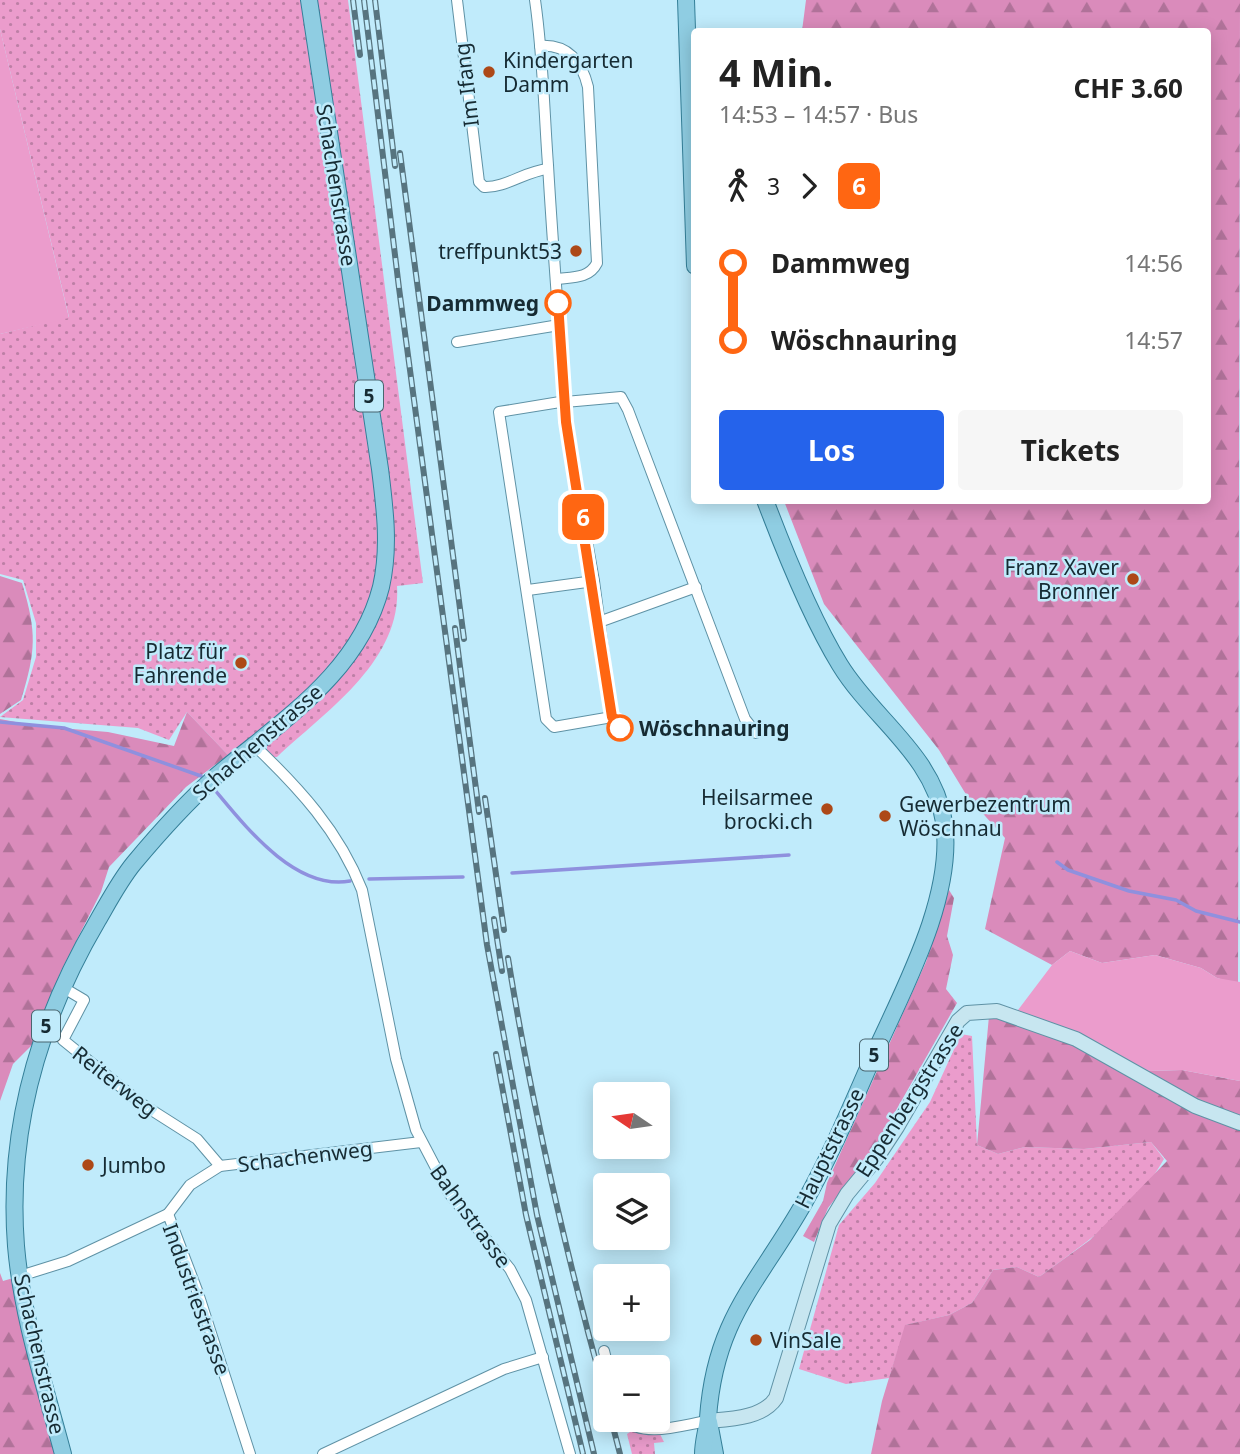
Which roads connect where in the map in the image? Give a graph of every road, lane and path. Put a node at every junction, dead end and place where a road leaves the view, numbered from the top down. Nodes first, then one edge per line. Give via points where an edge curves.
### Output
1 (309, 0) edge
2 (457, 0) edge
3 (535, 0) edge
4 (686, 0) edge
5 (540, 46) junction
6 (691, 148) edge
7 (548, 169) junction
8 (556, 279) junction
9 (559, 325) junction
10 (457, 342) dead end
11 (565, 402) junction
12 (767, 504) edge
13 (593, 581) junction
14 (696, 587) junction
15 (528, 590) junction
16 (599, 622) junction
17 (756, 733) dead end
18 (254, 745) junction
19 (62, 986) junction
20 (1240, 1123) edge
21 (421, 1142) junction
22 (220, 1166) junction
23 (168, 1214) junction
24 (20, 1276) junction
25 (604, 1351) dead end
26 (605, 1355) edge
27 (543, 1357) junction
28 (708, 1421) junction
29 (670, 1426) edge
30 (63, 1454) edge
31 (250, 1454) edge
32 (323, 1454) edge
33 (570, 1454) edge
34 (703, 1454) edge
35 (715, 1454) edge

1 - 18 main road, Schachenstrasse / 5 via 380,470 386,549 374,609 349,656 314,695
2 - 7 street, Im Ifang via 479,182 493,187
3 - 5 street
4 - 6 main road
5 - 7 street
5 - 8 street via 554,45 574,57 584,68 588,87 597,263 582,276
7 - 8 street
8 - 9 street
9 - 10 street
9 - 11 street
11 - 13 street
11 - 14 street via 621,397
11 - 15 street via 499,412
12 - 28 main road, Hauptstrasse / 5 via 839,664 912,751 933,786 944,823 944,851 934,913 921,949 820,1174 727,1329 712,1377
13 - 15 street
13 - 16 street
14 - 16 street
14 - 17 street via 745,719
15 - 16 street via 546,719 554,727 612,717
18 - 19 main road, Schachenstrasse / 5 via 178,812 133,865
18 - 21 street, Bahnstrasse via 324,820 344,848 362,890 396,1059
19 - 22 street, Reiterweg via 84,1000 63,1040 142,1104 197,1139
19 - 24 main road, Schachenstrasse / 5 via 36,1058 19,1140 15,1217
20 - 28 street, Eppenbergstrasse via 1195,1106 1076,1040 997,1011 967,1013 883,1149 829,1224 776,1398 763,1410
21 - 22 street, Schachenweg
21 - 27 street, Bahnstrasse via 449,1193 510,1269 531,1312
22 - 23 street, Schachenweg via 190,1185
23 - 24 street, Industriestrasse via 68,1261
23 - 31 street, Industriestrasse
24 - 30 main road, Schachenstrasse / 5 via 27,1321
25 - 26 street
27 - 32 street via 504,1369
27 - 33 street, Bahnstrasse
28 - 29 street
28 - 34 main road, Hauptstrasse / 5
28 - 35 main road, Hauptstrasse / 5

